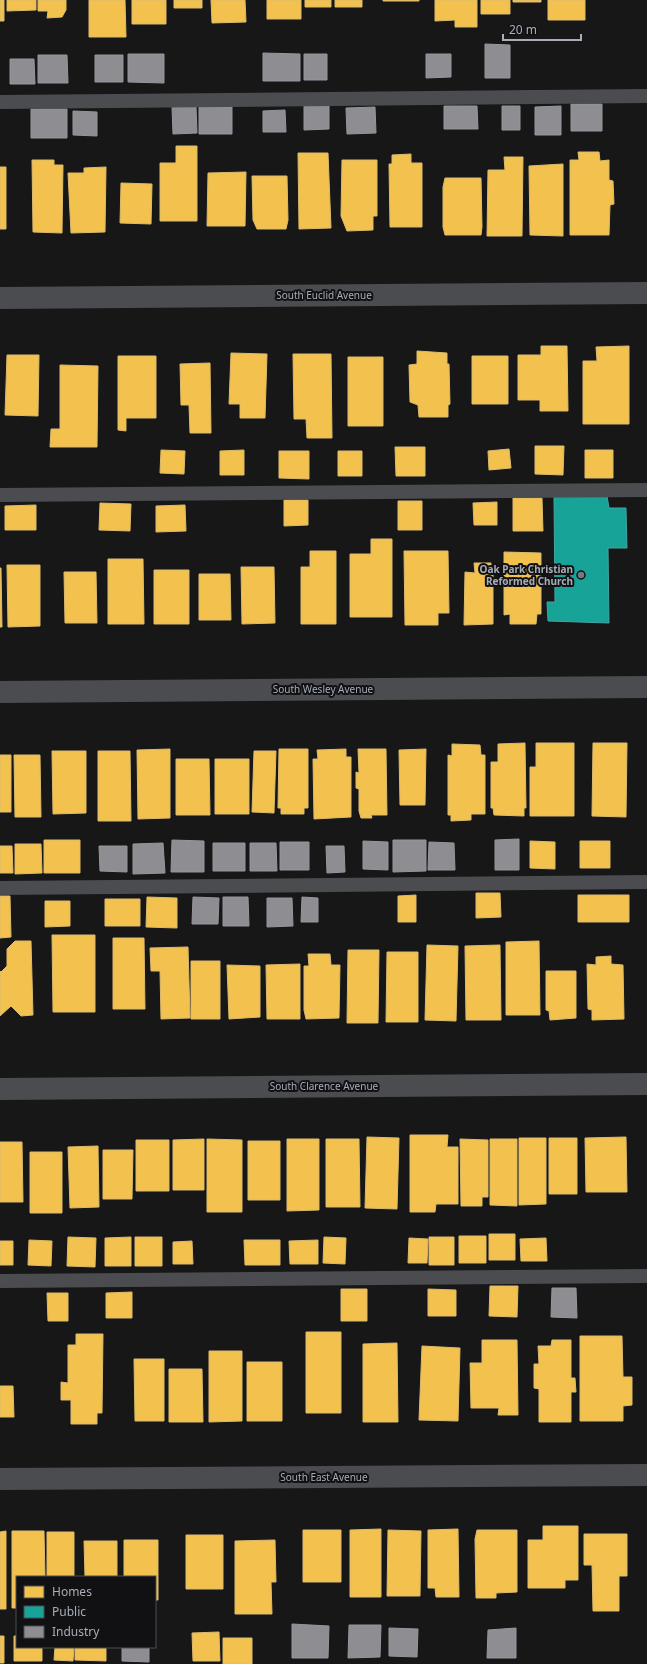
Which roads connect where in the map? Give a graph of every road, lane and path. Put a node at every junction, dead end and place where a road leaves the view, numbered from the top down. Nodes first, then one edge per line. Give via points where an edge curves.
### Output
1 (647, 96) edge
2 (0, 102) edge
3 (647, 293) edge
4 (0, 298) edge
5 (647, 490) edge
6 (0, 495) edge
7 (647, 687) edge
8 (0, 692) edge
9 (647, 882) edge
10 (0, 888) edge
11 (647, 1084) edge
12 (0, 1089) edge
13 (647, 1276) edge
14 (0, 1281) edge
15 (647, 1475) edge
16 (0, 1479) edge

1 - 2 lane
3 - 4 street, South Euclid Avenue
5 - 6 lane
7 - 8 street, South Wesley Avenue
9 - 10 lane
11 - 12 street, South Clarence Avenue
13 - 14 lane
15 - 16 street, South East Avenue

